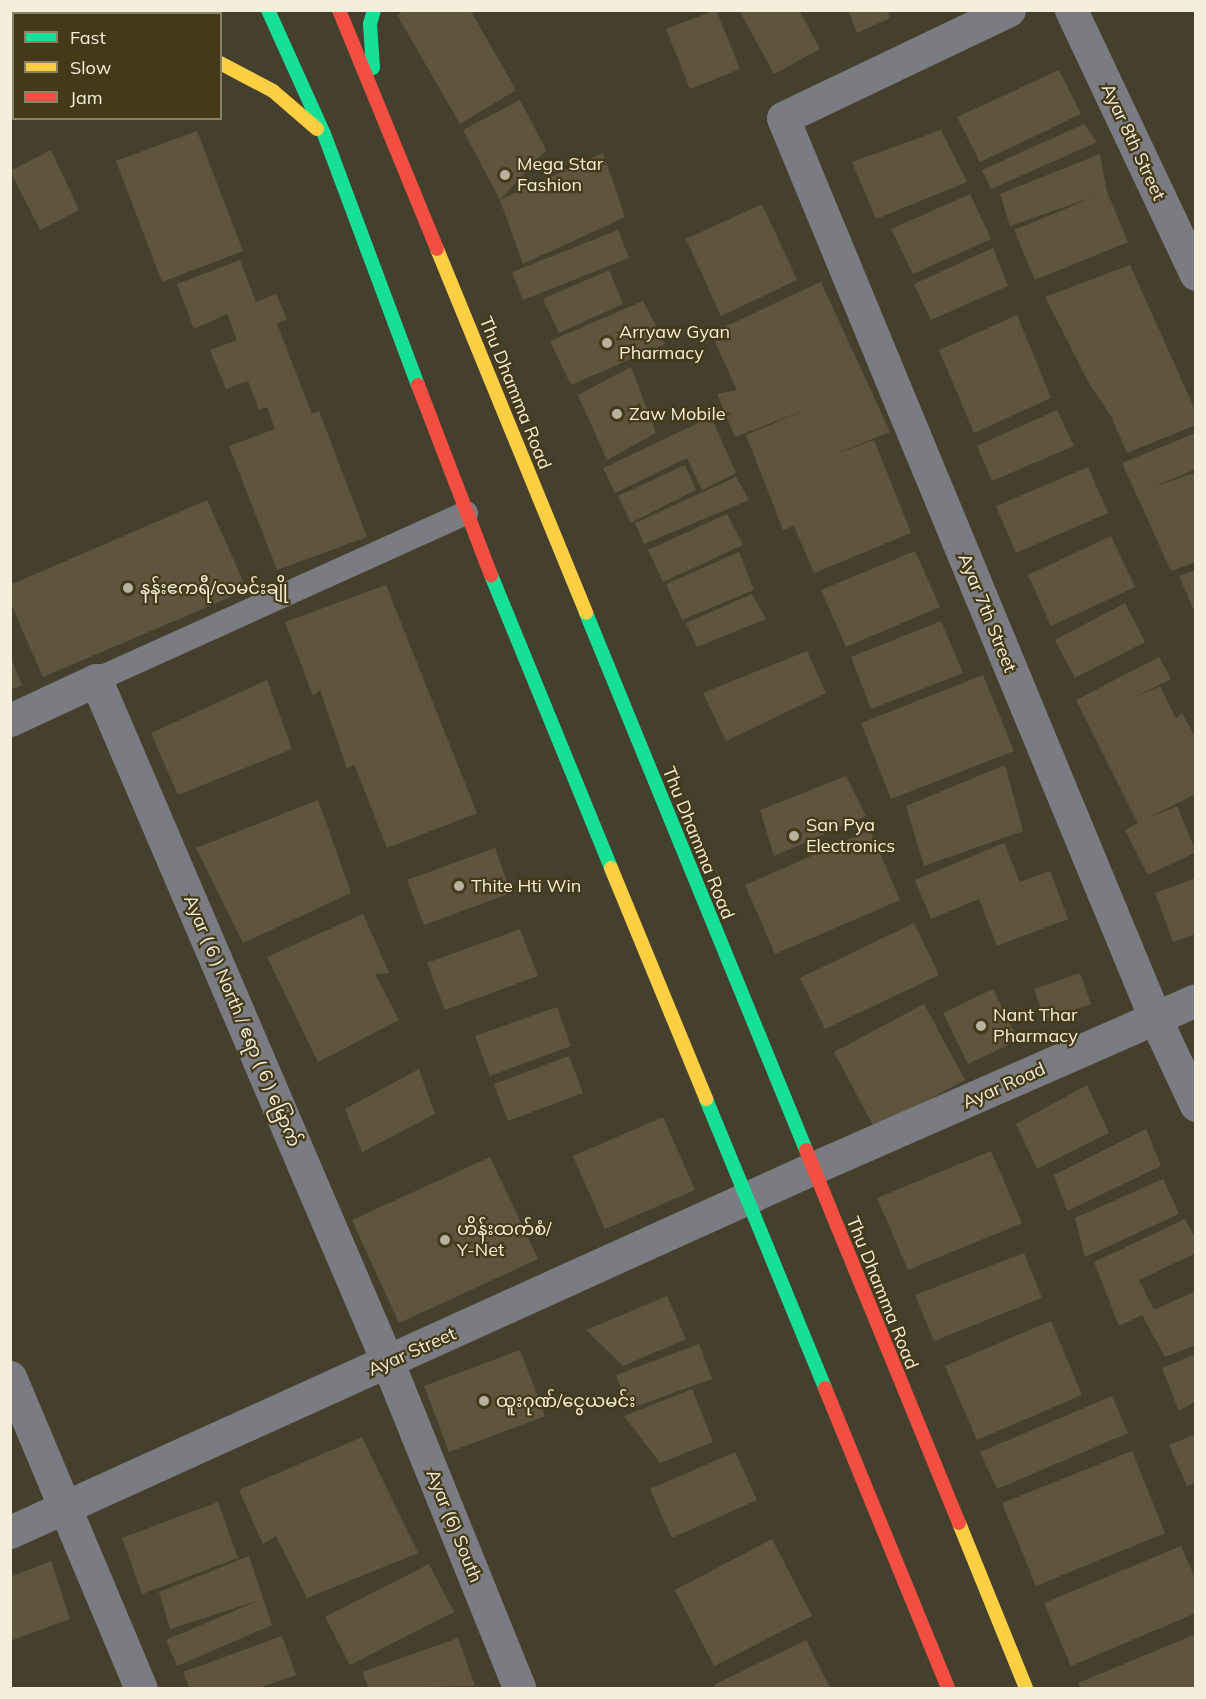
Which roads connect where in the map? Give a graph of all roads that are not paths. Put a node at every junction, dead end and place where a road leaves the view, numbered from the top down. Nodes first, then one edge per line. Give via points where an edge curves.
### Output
1 (268, 10) edge
2 (339, 10) edge
3 (374, 10) edge
4 (1009, 10) edge
5 (1071, 10) edge
6 (222, 64) edge
7 (376, 100) junction
8 (324, 134) junction
9 (1196, 274) edge
10 (466, 513) junction
11 (96, 680) junction
12 (10, 720) edge
13 (1196, 1000) edge
14 (1155, 1018) junction
15 (1196, 1105) edge
16 (812, 1169) junction
17 (746, 1199) junction
18 (388, 1363) junction
19 (10, 1377) edge
20 (67, 1505) junction
21 (10, 1532) edge
22 (141, 1689) edge
23 (519, 1689) edge
24 (948, 1689) edge
25 (1026, 1689) edge

1 - 8 main road
2 - 7 main road, Thu Dhamma Road
3 - 7 main road via 369,24
4 - 14 street, Ayar 7th Street via 783,118
5 - 9 street, Ayar 8th Street
6 - 8 main road via 273,91
7 - 16 main road, Thu Dhamma Road
8 - 10 main road
10 - 11 lane
10 - 17 main road
11 - 12 street
11 - 18 street, Ayar ( 6 ) North / ဧရာ ( 6 ) မြောက်
13 - 14 street, Ayar Road
14 - 15 street, Ayar 7th Street
14 - 16 street, Ayar Road
16 - 17 street, Ayar Street
16 - 25 main road, Thu Dhamma Road
17 - 18 street, Ayar Street
17 - 24 main road
18 - 20 street, Ayar Street
18 - 23 street, Ayar (6) South
19 - 20 street
20 - 21 street, Ayar Street
20 - 22 street

